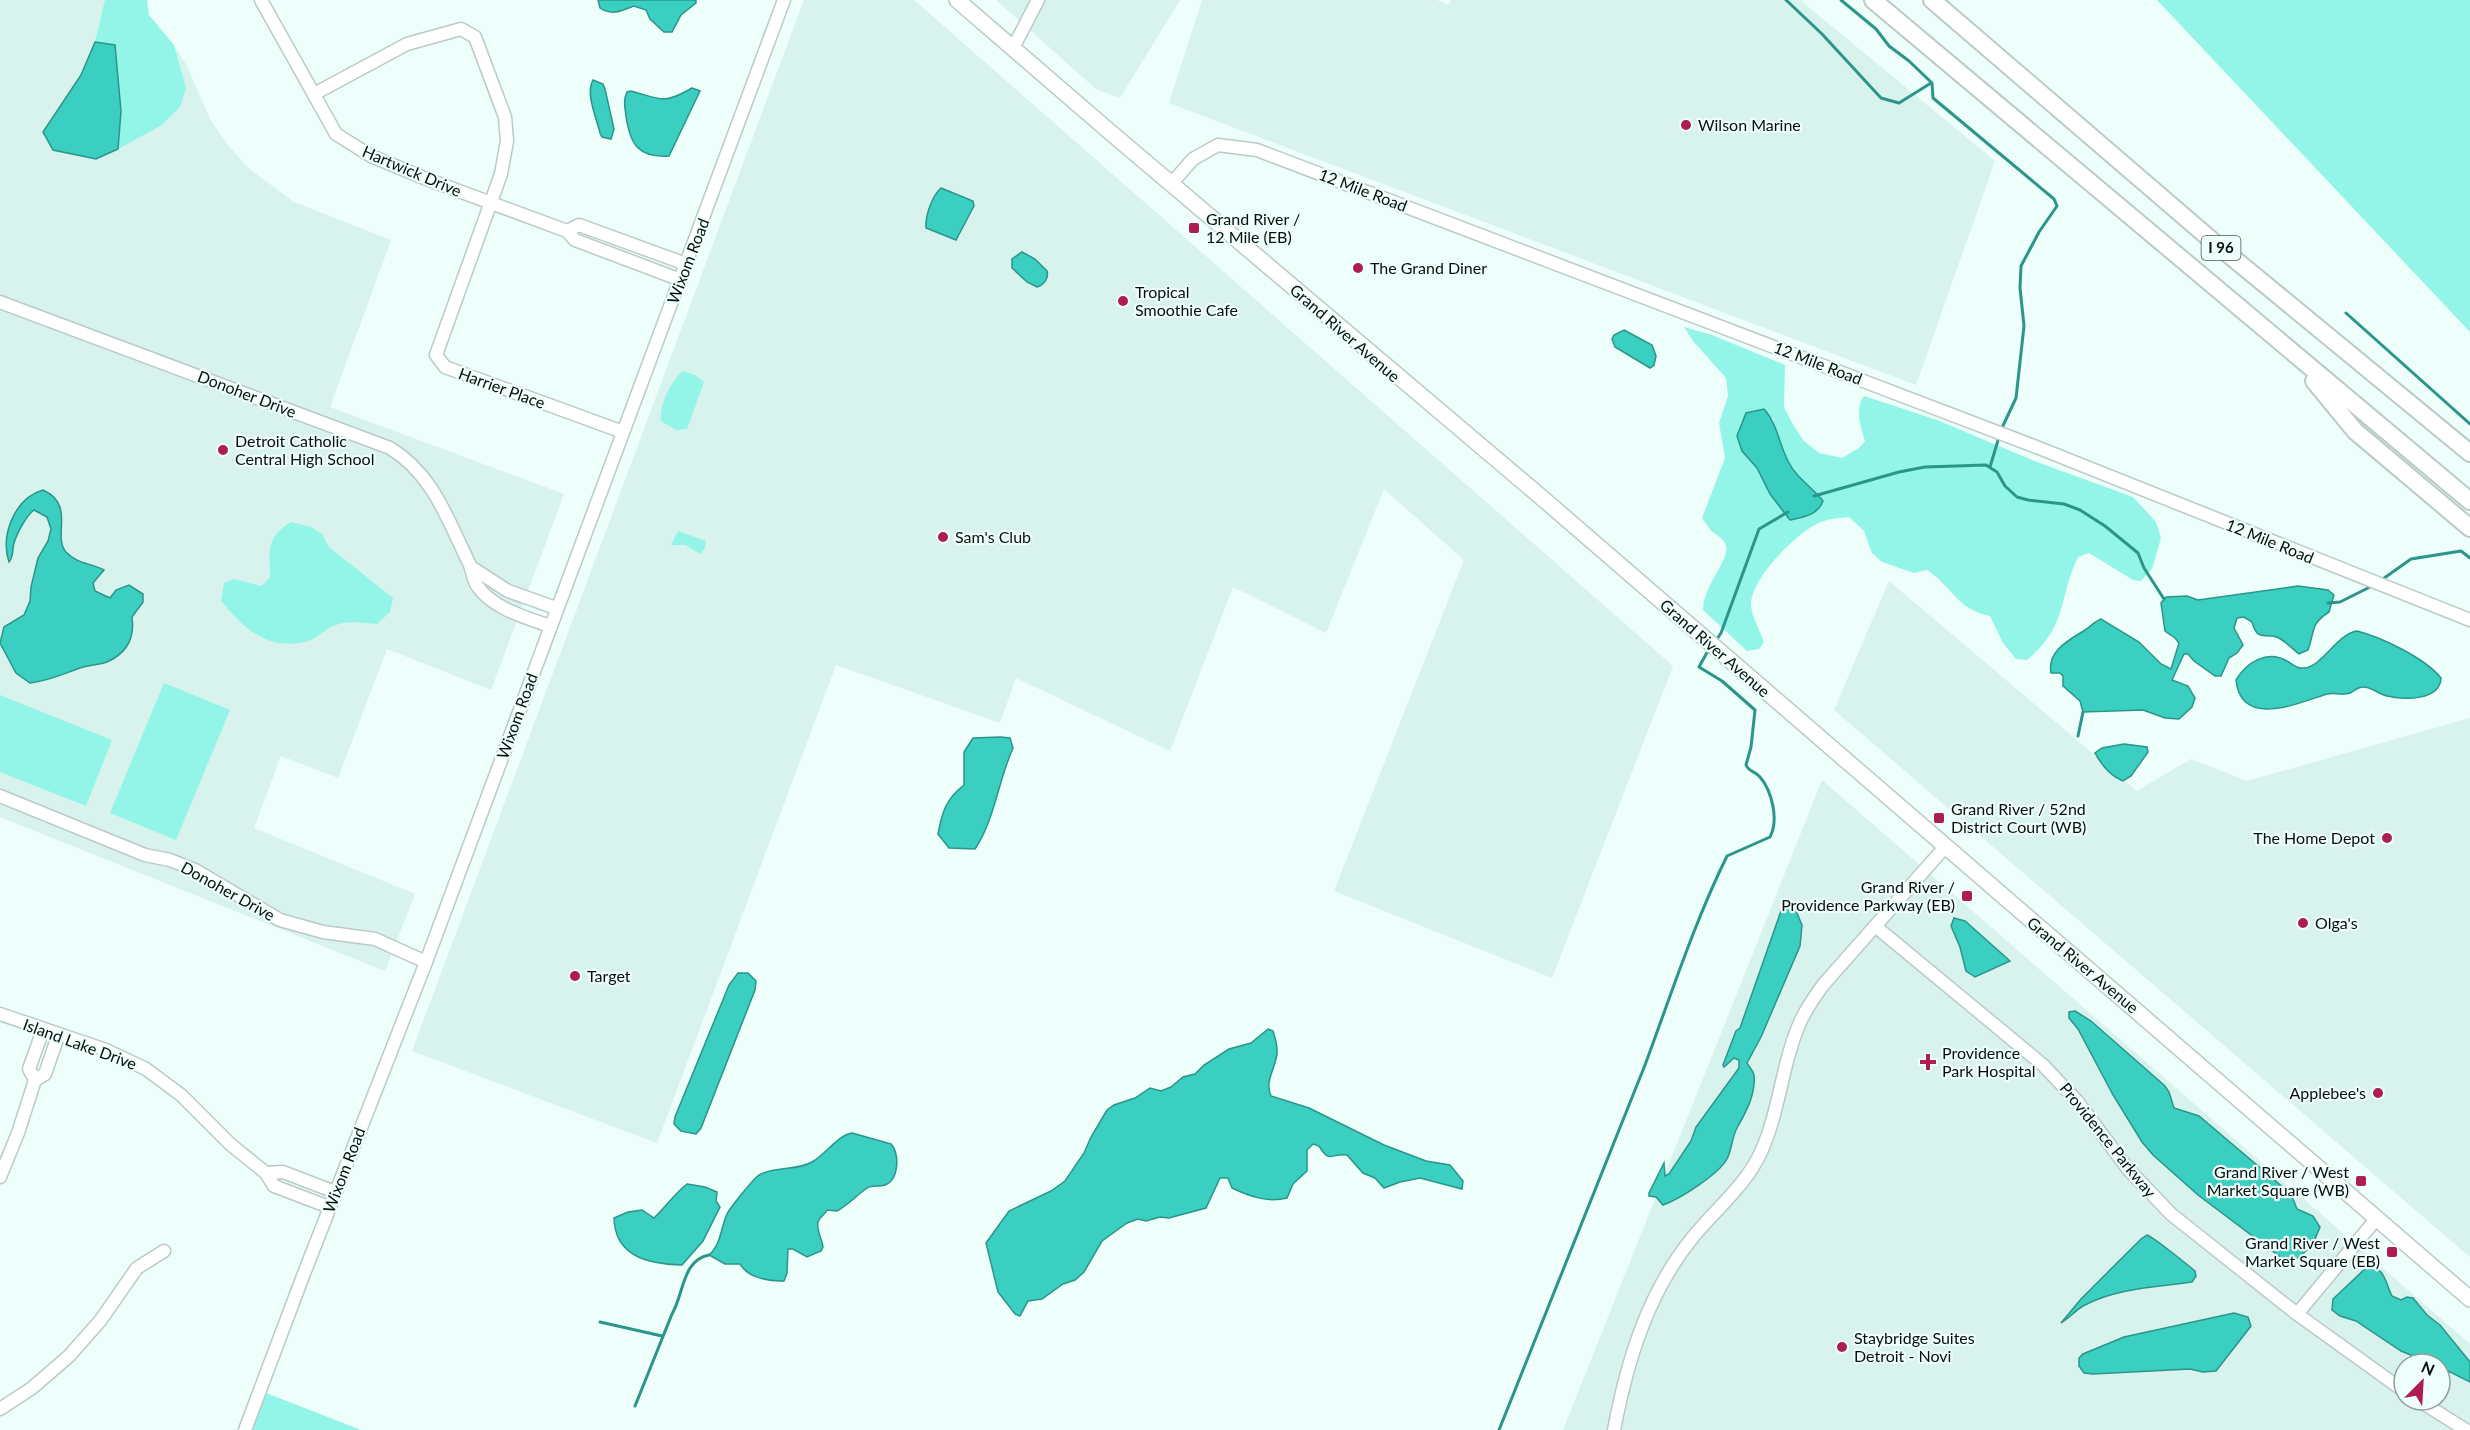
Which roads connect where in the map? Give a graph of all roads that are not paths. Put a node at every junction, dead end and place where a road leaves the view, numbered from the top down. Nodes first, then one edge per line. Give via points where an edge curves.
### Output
1 (261, 0) edge
2 (784, 0) edge
3 (957, 0) edge
4 (1038, 0) edge
5 (1874, 0) edge
6 (1934, 0) edge
7 (1012, 48) junction
8 (314, 94) junction
9 (1171, 184) junction
10 (489, 203) junction
11 (567, 231) junction
12 (621, 239) junction
13 (616, 255) junction
14 (686, 264) junction
15 (681, 280) junction
16 (0, 302) edge
17 (2289, 350) junction
18 (623, 432) junction
19 (2470, 453) edge
20 (2470, 501) edge
21 (2470, 528) edge
22 (471, 567) junction
23 (508, 591) junction
24 (501, 608) junction
25 (556, 608) junction
26 (2470, 620) edge
27 (550, 626) junction
28 (0, 796) edge
29 (1945, 847) junction
30 (1875, 926) junction
31 (426, 962) junction
32 (0, 1014) edge
33 (43, 1030) junction
34 (58, 1036) junction
35 (35, 1080) junction
36 (266, 1173) junction
37 (0, 1177) edge
38 (335, 1192) junction
39 (329, 1207) junction
40 (2377, 1218) junction
41 (164, 1251) dead end
42 (2470, 1299) edge
43 (2296, 1314) junction
44 (2392, 1382) edge
45 (0, 1409) edge
46 (2437, 1412) edge
47 (245, 1430) edge
48 (1614, 1430) edge
49 (2466, 1430) edge

1 - 8 street, Hartwick Drive
2 - 14 street, Wixom Road
3 - 7 main road, Grand River Avenue
4 - 7 street
5 - 17 highway, I 96
6 - 19 highway, I 96 via 2216,244
7 - 9 main road, Grand River Avenue
8 - 10 street, Hartwick Drive via 336,135 429,180
8 - 10 street via 407,44 461,29 475,37 505,117 507,141 501,174
9 - 26 street, 12 Mile Road via 1193,159 1218,145 1257,150 2039,448
9 - 29 main road, Grand River Avenue
10 - 11 street, Hartwick Drive
10 - 18 street, Harrier Place via 436,356 445,367
11 - 12 street, Hartwick Drive via 579,225
11 - 13 street, Hartwick Drive via 575,240
12 - 13 street
12 - 14 street, Hartwick Drive
13 - 15 street, Hartwick Drive
14 - 15 street, Wixom Road
15 - 18 street, Wixom Road
16 - 22 street, Donoher Drive via 390,448 414,465 432,487
17 - 20 highway, I 96
17 - 21 highway via 2355,431
18 - 25 street, Wixom Road
22 - 23 street
22 - 24 street, Donoher Drive via 477,586
23 - 24 street
23 - 25 street
24 - 27 street
25 - 27 street, Wixom Road
27 - 31 street, Wixom Road
28 - 31 street, Donoher Drive via 145,855 195,870 280,920 323,932 375,939
29 - 30 street
29 - 40 main road, Grand River Avenue
30 - 43 street, Providence Parkway via 2043,1065 2077,1101 2128,1169 2171,1214
30 - 48 street via 1823,985 1801,1020 1761,1152 1668,1273 1632,1351
31 - 38 street, Wixom Road
32 - 33 street, Island Lake Drive
33 - 34 street, Island Lake Drive
33 - 35 street via 29,1069
34 - 35 street via 45,1074
34 - 36 street, Island Lake Drive via 106,1050 154,1074
35 - 37 street
36 - 38 street, Island Lake Drive via 283,1172
36 - 39 street, Island Lake Drive via 274,1186
38 - 39 street, Wixom Road
39 - 47 street, Wixom Road
40 - 42 main road, Grand River Avenue
40 - 43 street
41 - 45 street via 137,1268 100,1321 69,1356
43 - 44 street, Providence Parkway
46 - 49 street

